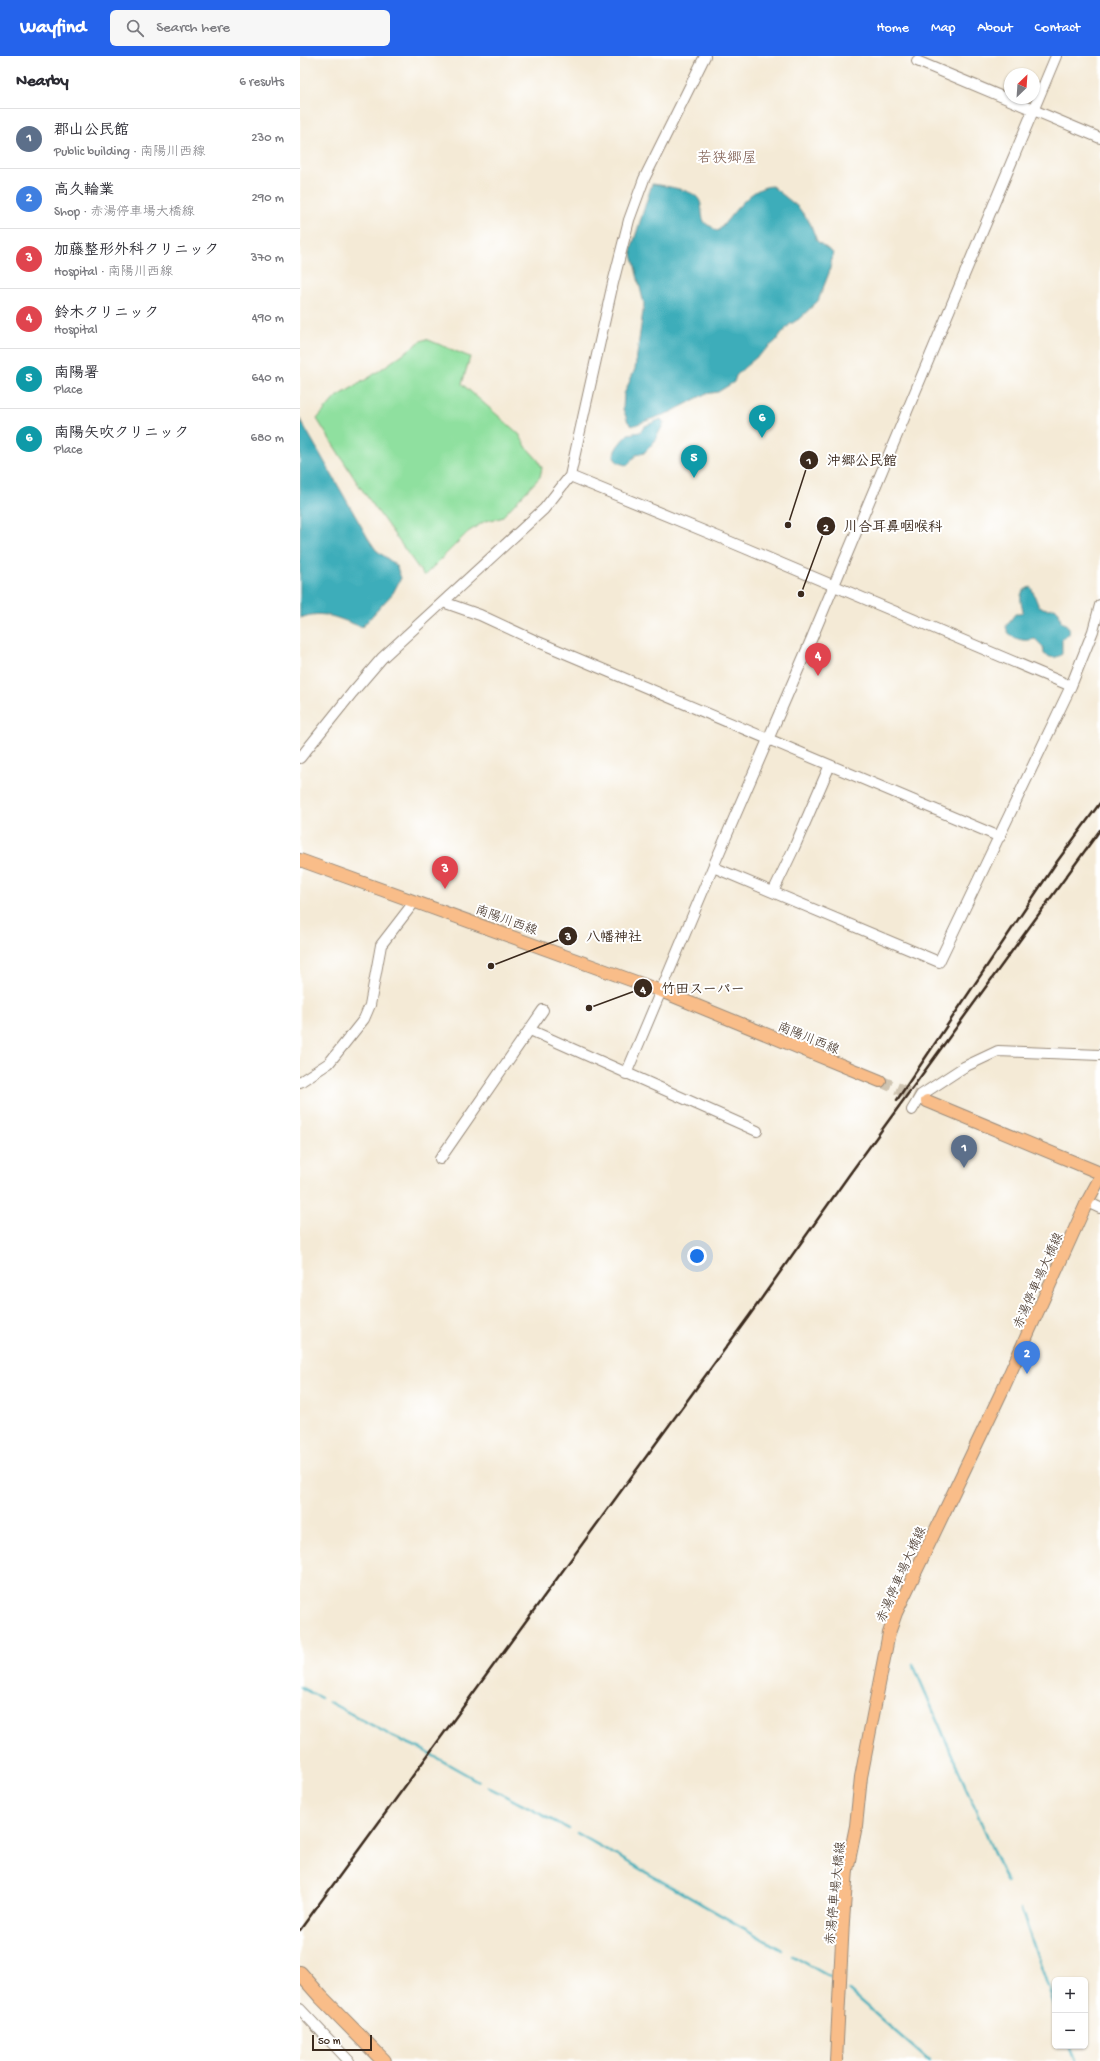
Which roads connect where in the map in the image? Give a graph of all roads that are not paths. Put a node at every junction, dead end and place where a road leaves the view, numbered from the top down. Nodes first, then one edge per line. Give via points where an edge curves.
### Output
1 (705, 56) edge
2 (1056, 56) edge
3 (917, 61) dead end
4 (1034, 110) junction
5 (1100, 138) edge
6 (570, 476) junction
7 (834, 586) junction
8 (443, 602) junction
9 (1100, 605) edge
10 (1071, 686) junction
11 (769, 739) junction
12 (300, 758) edge
13 (830, 765) junction
14 (1000, 837) junction
15 (300, 860) edge
16 (713, 867) junction
17 (773, 892) junction
18 (415, 901) junction
19 (661, 991) junction
20 (543, 1010) dead end
21 (530, 1030) junction
22 (1100, 1055) edge
23 (626, 1074) junction
24 (880, 1081) tunnel mouth
25 (300, 1082) edge
26 (927, 1101) tunnel mouth
27 (912, 1110) dead end
28 (757, 1131) dead end
29 (440, 1159) dead end
30 (1100, 1173) edge
31 (1100, 1178) edge
32 (1087, 1202) junction
33 (1100, 1208) edge
34 (300, 1973) edge
35 (300, 2009) edge
36 (349, 2061) edge
37 (384, 2061) edge
38 (836, 2061) edge

1 - 6 street via 644,179 629,220
2 - 4 street
3 - 4 street
4 - 5 street
4 - 7 street
6 - 7 street
6 - 8 street via 544,509
7 - 10 street
7 - 11 street
8 - 11 street via 480,615
8 - 12 street via 382,658
9 - 10 street via 1093,631
10 - 14 street
11 - 13 street
11 - 16 street
13 - 14 street
13 - 17 street
14 - 17 street via 939,962
15 - 18 main road, 南陽川西線
16 - 17 street
16 - 19 street
18 - 19 main road, 南陽川西線
18 - 25 street via 381,945 370,1005 364,1019 329,1063
19 - 23 street
19 - 24 main road, 南陽川西線
20 - 21 street
21 - 23 street
21 - 29 street
22 - 27 street via 998,1051 964,1067 921,1095
23 - 28 street
26 - 30 main road
31 - 32 main road, 赤湯停車場大橋線
32 - 33 street
32 - 38 main road, 赤湯停車場大橋線 via 889,1633 861,1777 856,1826 847,1870
34 - 37 highway
35 - 36 street

